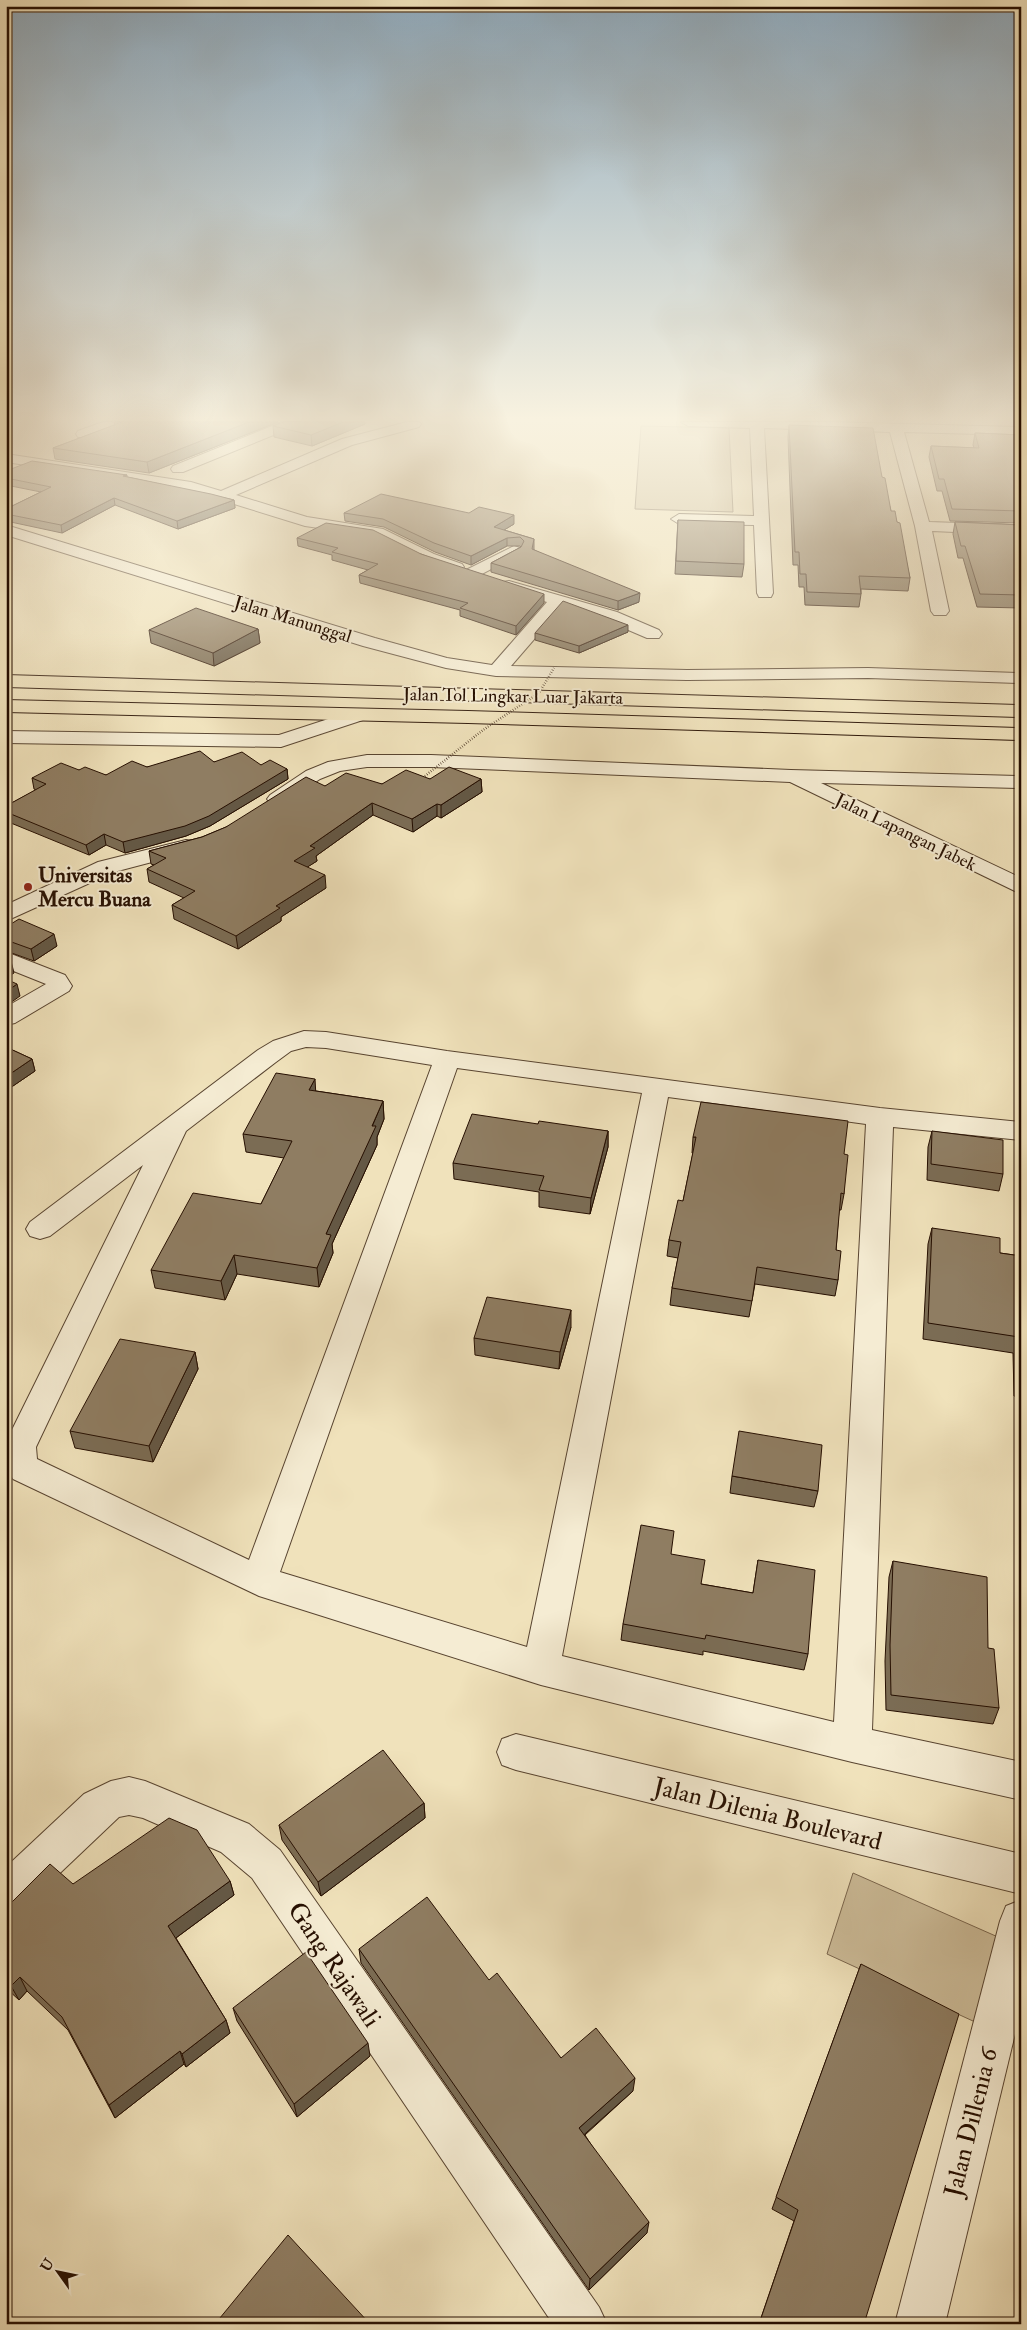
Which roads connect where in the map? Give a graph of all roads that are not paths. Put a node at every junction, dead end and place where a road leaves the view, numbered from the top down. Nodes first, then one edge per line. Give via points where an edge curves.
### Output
1 (8, 531) edge
2 (368, 531) edge
3 (762, 531) edge
4 (924, 531) edge
5 (514, 551) edge
6 (472, 573) junction
7 (765, 593) dead end
8 (558, 601) junction
9 (940, 611) dead end
10 (653, 634) dead end
11 (6, 670) edge
12 (496, 671) junction
13 (1021, 678) edge
14 (6, 681) edge
15 (81, 683) junction
16 (6, 706) edge
17 (1021, 711) edge
18 (358, 716) junction
19 (1021, 734) edge
20 (6, 737) edge
21 (791, 776) junction
22 (1021, 782) edge
23 (260, 809) edge
24 (203, 840) edge
25 (1021, 887) edge
26 (6, 914) edge
27 (6, 959) edge
28 (6, 1018) edge
29 (447, 1059) junction
30 (657, 1086) junction
31 (880, 1116) junction
32 (174, 1128) junction
33 (1021, 1131) edge
34 (40, 1229) dead end
35 (259, 1581) junction
36 (541, 1668) junction
37 (852, 1744) junction
38 (516, 1752) dead end
39 (1021, 1781) edge
40 (1021, 1874) edge
41 (6, 1895) edge
42 (1021, 1921) edge
43 (582, 2324) edge
44 (920, 2324) edge

1 - 12 street, Jalan Manunggal via 369,642 446,663
2 - 6 street via 387,534 428,557
3 - 7 street
4 - 9 street
5 - 6 street
6 - 8 street
8 - 10 street via 611,616
8 - 12 street via 544,613
11 - 15 highway
12 - 13 street, Jalan Manunggal via 694,676 868,673
14 - 15 highway, Jalan Tol Lingkar Luar Jakarta
15 - 17 highway, Jalan Tol Lingkar Luar Jakarta
16 - 18 highway, Jalan Tol Lingkar Luar Jakarta
18 - 19 highway, Jalan Tol Lingkar Luar Jakarta
18 - 20 street via 281,741
21 - 22 street
21 - 23 street via 367,761 335,766 313,775
21 - 25 street, Jalan Lapangan Jabek
24 - 26 street via 106,867
27 - 28 street via 57,980 60,986
29 - 30 street
29 - 32 street via 304,1039 282,1046 267,1056
29 - 35 street
30 - 31 street
30 - 36 street
31 - 33 street
31 - 37 street
32 - 34 street
32 - 35 street via 20,1447 19,1460 25,1469
35 - 36 street
36 - 37 street
37 - 39 street
38 - 40 street, Jalan Dilenia Boulevard
41 - 43 street, Gang Rajawali via 98,1808 129,1796 241,1842 266,1864
42 - 44 street, Jalan Dillenia 6

